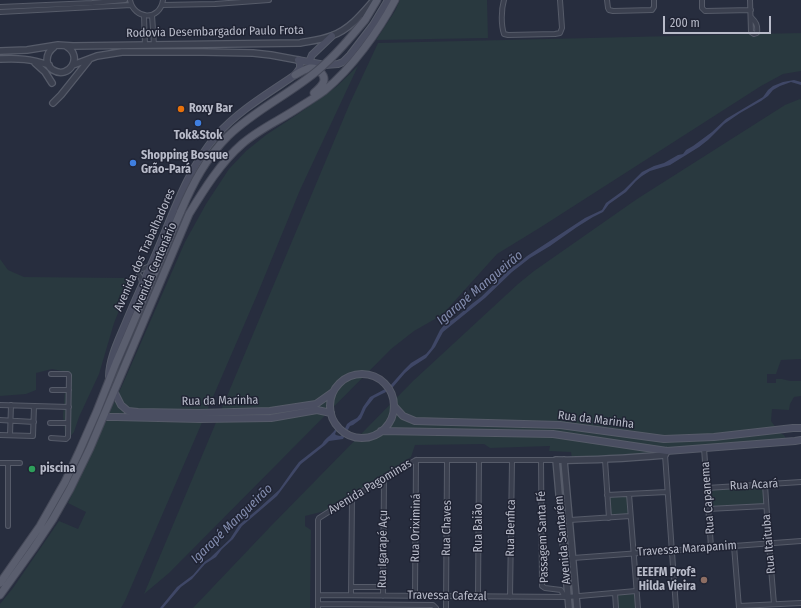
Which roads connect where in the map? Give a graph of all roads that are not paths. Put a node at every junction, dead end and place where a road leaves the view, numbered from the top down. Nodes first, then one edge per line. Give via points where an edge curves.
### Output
1 (40, 0) edge
2 (125, 0) edge
3 (130, 0) edge
4 (269, 0) edge
5 (376, 0) edge
6 (388, 0) edge
7 (395, 0) edge
8 (504, 0) edge
9 (560, 0) edge
10 (607, 0) edge
11 (654, 0) edge
12 (702, 0) edge
13 (750, 0) edge
14 (92, 2) edge
15 (162, 2) edge
16 (215, 2) edge
17 (40, 6) junction
18 (131, 6) junction
19 (0, 7) edge
20 (66, 7) junction
21 (750, 10) junction
22 (0, 12) edge
23 (152, 15) junction
24 (144, 16) junction
25 (751, 17) dead end
26 (332, 36) junction
27 (181, 44) junction
28 (145, 45) junction
29 (154, 45) junction
30 (55, 46) junction
31 (65, 46) junction
32 (0, 51) edge
33 (172, 52) junction
34 (0, 59) edge
35 (89, 59) junction
36 (32, 60) junction
37 (298, 60) junction
38 (309, 62) junction
39 (49, 65) junction
40 (73, 65) junction
41 (295, 75) junction
42 (52, 82) dead end
43 (53, 104) dead end
44 (298, 108) junction
45 (150, 266) junction
46 (142, 284) junction
47 (50, 374) dead end
48 (109, 382) junction
49 (52, 390) dead end
50 (69, 390) junction
51 (114, 391) junction
52 (333, 392) junction
53 (0, 405) edge
54 (11, 405) junction
55 (34, 406) junction
56 (394, 406) junction
57 (69, 407) junction
58 (331, 413) junction
59 (103, 417) junction
60 (0, 420) edge
61 (10, 421) junction
62 (34, 422) junction
63 (50, 423) dead end
64 (68, 423) junction
65 (801, 428) edge
66 (381, 431) junction
67 (0, 435) edge
68 (10, 435) junction
69 (51, 438) dead end
70 (801, 439) edge
71 (704, 448) junction
72 (666, 453) junction
73 (416, 460) junction
74 (447, 460) junction
75 (479, 460) junction
76 (512, 460) junction
77 (541, 460) junction
78 (556, 460) junction
79 (564, 460) junction
80 (604, 460) junction
81 (0, 463) edge
82 (8, 463) junction
83 (20, 463) dead end
84 (557, 473) junction
85 (566, 473) junction
86 (384, 479) junction
87 (801, 482) edge
88 (765, 485) junction
89 (707, 488) junction
90 (667, 492) junction
91 (629, 494) junction
92 (607, 495) junction
93 (352, 498) junction
94 (766, 506) junction
95 (708, 509) junction
96 (630, 516) junction
97 (609, 518) junction
98 (570, 520) junction
99 (8, 526) dead end
100 (801, 541) edge
101 (769, 544) junction
102 (734, 546) junction
103 (711, 547) junction
104 (671, 550) junction
105 (633, 553) junction
106 (573, 558) junction
107 (0, 583) edge
108 (351, 587) junction
109 (383, 587) junction
110 (636, 592) junction
111 (615, 593) junction
112 (0, 595) edge
113 (318, 595) junction
114 (351, 595) junction
115 (383, 596) junction
116 (415, 596) junction
117 (446, 596) junction
118 (576, 596) junction
119 (478, 597) junction
120 (510, 597) junction
121 (567, 597) junction
122 (801, 602) edge
123 (774, 604) junction
124 (318, 606) edge
125 (436, 607) edge
126 (739, 607) edge
127 (446, 608) edge
128 (569, 608) edge
129 (577, 608) edge
130 (616, 608) edge
131 (638, 608) edge
132 (676, 608) edge

1 - 17 street
2 - 14 street
3 - 18 street
4 - 16 street
5 - 26 street, Rodovia Desembargador Paulo Frota via 350,25
5 - 48 main road, Avenida Centenário, bridge via 365,20 345,44 316,71 251,117 228,137 208,160 191,188
6 - 38 main road, Rodovia Desembargador Paulo Frota via 373,25 343,62 325,65
7 - 44 main road, Avenida Centenário via 350,66 324,90
8 - 9 street via 502,10 506,35 560,33
10 - 11 street via 609,10 613,11 652,10
12 - 21 street via 702,8 705,11
13 - 21 street
14 - 20 street
15 - 16 street
15 - 23 street
17 - 19 street
17 - 20 street
18 - 20 street
18 - 24 street via 136,13
20 - 22 street
21 - 25 street
23 - 24 street
23 - 29 street
24 - 28 street
26 - 27 street, Rodovia Desembargador Paulo Frota via 300,43
26 - 38 main road via 312,55
27 - 29 street, Rodovia Desembargador Paulo Frota
27 - 33 street via 183,49 175,49
28 - 29 street, Rodovia Desembargador Paulo Frota
28 - 31 street, Rodovia Desembargador Paulo Frota
30 - 31 street
30 - 32 street
30 - 39 street via 48,54
31 - 40 street via 74,56
33 - 35 street, Rodovia Desembargador Paulo Frota via 122,52
33 - 37 street, Rodovia Desembargador Paulo Frota via 253,53
34 - 36 street
35 - 40 street, Rodovia Desembargador Paulo Frota
35 - 43 street
36 - 39 street
36 - 42 street
37 - 38 main road, Rodovia Desembargador Paulo Frota
37 - 41 main road via 300,68
39 - 40 street via 52,70 59,72 66,71
41 - 44 main road via 313,68 320,72 324,79 317,91
41 - 45 main road, Avenida dos Trabalhadores via 246,108 216,136 204,152 178,201
44 - 51 main road, Avenida Centenário via 242,144 201,194 189,214
45 - 46 main road, Avenida dos Trabalhadores
45 - 46 street via 139,273
46 - 48 main road, Avenida dos Trabalhadores via 114,352
47 - 50 street via 69,374
48 - 107 main road, Avenida Centenário via 65,482 40,526
49 - 50 street
50 - 57 street
51 - 52 main road, Rua da Marinha via 121,405 128,411 199,413 270,411 316,404
51 - 59 main road, Avenida Centenário
52 - 56 main road via 348,377 363,374 375,377 387,387
52 - 58 main road
53 - 54 street
54 - 55 street
54 - 61 street
55 - 57 street
55 - 62 street
56 - 65 main road, Rua da Marinha via 403,416 415,421 560,425 664,439 714,437
56 - 66 main road via 390,420
57 - 64 street
58 - 59 main road, Rua da Marinha via 317,410 271,418
58 - 66 main road via 337,426 354,437 369,437
59 - 112 main road, Avenida Centenário via 77,475 53,519
60 - 61 street
61 - 62 street
61 - 68 street
62 - 68 street via 33,436
63 - 64 street
64 - 69 street via 68,438
65 - 70 main road
66 - 72 main road, Rua da Marinha via 553,434
67 - 68 street
70 - 71 main road, Rua da Marinha
71 - 72 main road, Rua da Marinha
71 - 89 street, Rua Capanema
72 - 80 street, Rua da Marinha
72 - 90 street
73 - 74 street, Rua da Marinha
73 - 86 street, Avenida Pagominas
73 - 116 street, Rua Oriximiná
74 - 75 street, Rua da Marinha
74 - 117 street, Rua Chaves
75 - 76 street, Rua da Marinha
75 - 119 street, Rua Baião
76 - 77 street, Rua da Marinha
76 - 120 street, Rua Benfica
77 - 78 street, Rua da Marinha
77 - 121 street, Passagem Santa Fé via 542,586 561,590
78 - 79 street, Rua da Marinha
78 - 84 street, Avenida Santarém
79 - 80 street, Rua da Marinha
79 - 85 street, Avenida Santarém
80 - 92 street
81 - 82 street
82 - 83 street
82 - 99 street
84 - 85 street
84 - 121 street, Avenida Santarém
85 - 98 street, Avenida Santarém
86 - 93 street, Avenida Pagominas
86 - 109 street, Rua Igarapé Açu
87 - 88 street, Rua Acará
88 - 89 street, Rua Acará
88 - 94 street, Rua Itaituba
89 - 95 street, Rua Capanema
90 - 91 street
90 - 104 street
91 - 92 street
91 - 96 street
92 - 97 street
93 - 108 street
93 - 113 street, Avenida Pagominas via 318,520
94 - 95 street
94 - 101 street, Rua Itaituba
95 - 103 street, Rua Capanema
96 - 97 street
96 - 105 street
97 - 98 street
98 - 106 street, Avenida Santarém
100 - 101 street, Travessa Marapanim
101 - 102 street, Travessa Marapanim
101 - 123 street, Rua Itaituba
102 - 103 street, Travessa Marapanim
102 - 126 street
103 - 104 street, Travessa Marapanim
104 - 105 street, Travessa Marapanim
104 - 132 street
105 - 106 street, Travessa Marapanim
105 - 110 street
106 - 118 street, Avenida Santarém
108 - 109 street
108 - 114 street
109 - 115 street, Rua Igarapé Açu
110 - 111 street, Travessa Cafezal
110 - 131 street
111 - 118 street, Travessa Cafezal
111 - 130 street
113 - 114 street, Travessa Cafezal
113 - 124 street, Avenida Pagominas
114 - 115 street, Travessa Cafezal
115 - 116 street, Travessa Cafezal
116 - 117 street, Travessa Cafezal
117 - 119 street, Travessa Cafezal
117 - 127 street, Rua Chaves
118 - 121 street, Travessa Cafezal
118 - 129 street, Avenida Santarém
119 - 120 street, Travessa Cafezal
120 - 121 street, Travessa Cafezal
121 - 128 street, Avenida Santarém
122 - 123 street
123 - 126 street
124 - 125 street, Travessa Cafezal

